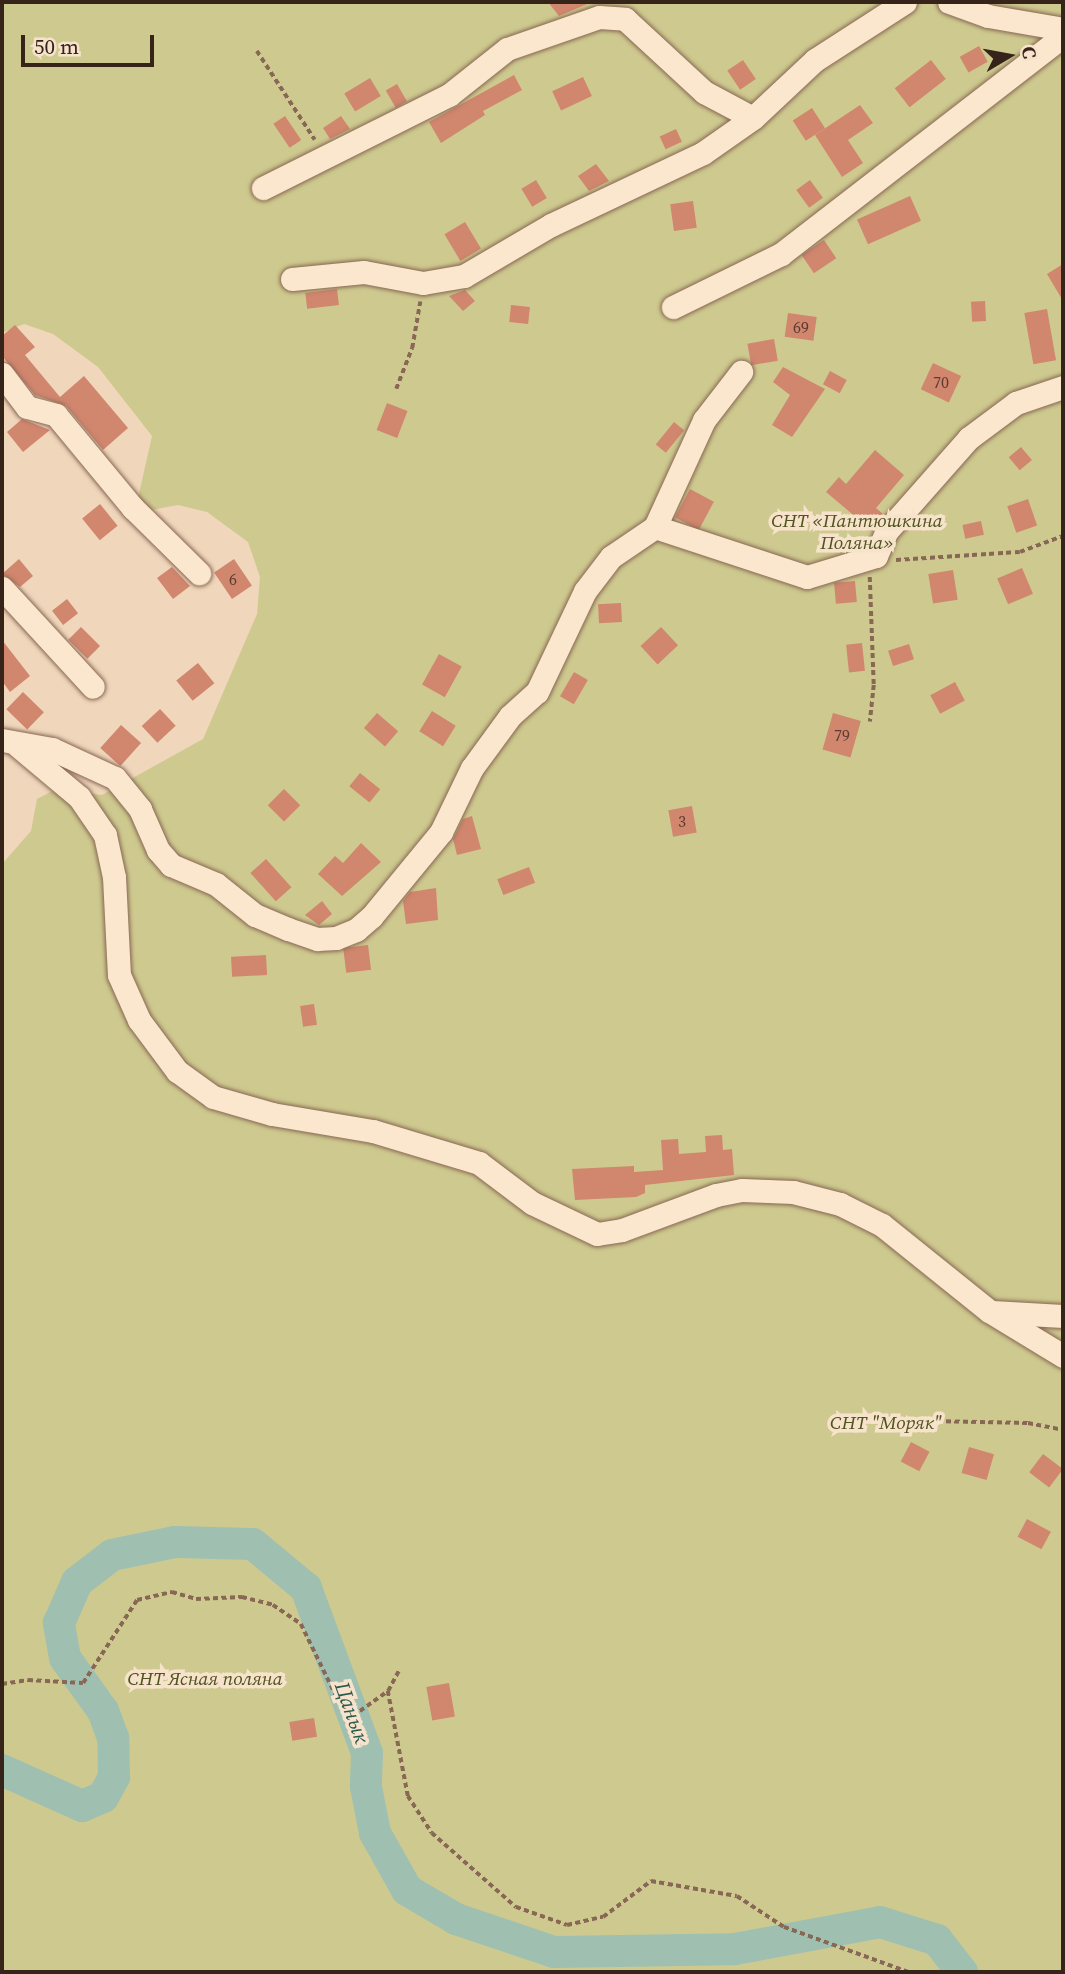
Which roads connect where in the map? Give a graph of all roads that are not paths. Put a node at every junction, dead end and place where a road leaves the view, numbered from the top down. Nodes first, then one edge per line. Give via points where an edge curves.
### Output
1 (905, 2) edge
2 (949, 2) edge
3 (1063, 29) edge
4 (1063, 36) edge
5 (753, 118) junction
6 (263, 188) dead end
7 (292, 278) dead end
8 (673, 307) dead end
9 (741, 372) dead end
10 (2, 374) edge
11 (1063, 387) edge
12 (655, 527) junction
13 (199, 573) dead end
14 (2, 589) edge
15 (93, 687) dead end
16 (10, 743) edge
17 (989, 1311) junction
18 (1063, 1316) edge
19 (1063, 1356) edge

1 - 5 street via 816,60
2 - 3 street via 988,16
4 - 8 street via 781,254
5 - 6 street via 704,92 625,19 599,17 507,49 449,95
5 - 7 street via 704,153 551,225 464,276 424,283 364,272
9 - 12 street via 704,420
10 - 13 street via 27,407 56,415 133,508
11 - 12 street via 1016,403 969,438 886,532 876,556 832,572 807,577 781,571
12 - 16 street via 611,557 585,592 537,692 510,716 472,768 441,832 372,916 356,930 336,938 317,939 277,925 255,915 216,884 171,865 158,850 140,809 114,778 52,749
14 - 15 street
16 - 17 street via 79,797 105,835 114,877 119,975 139,1020 177,1071 213,1097 272,1114 373,1131 479,1163 542,1209 597,1234 622,1230 716,1195 742,1190 793,1192 840,1205 882,1225
17 - 18 street
17 - 19 street

